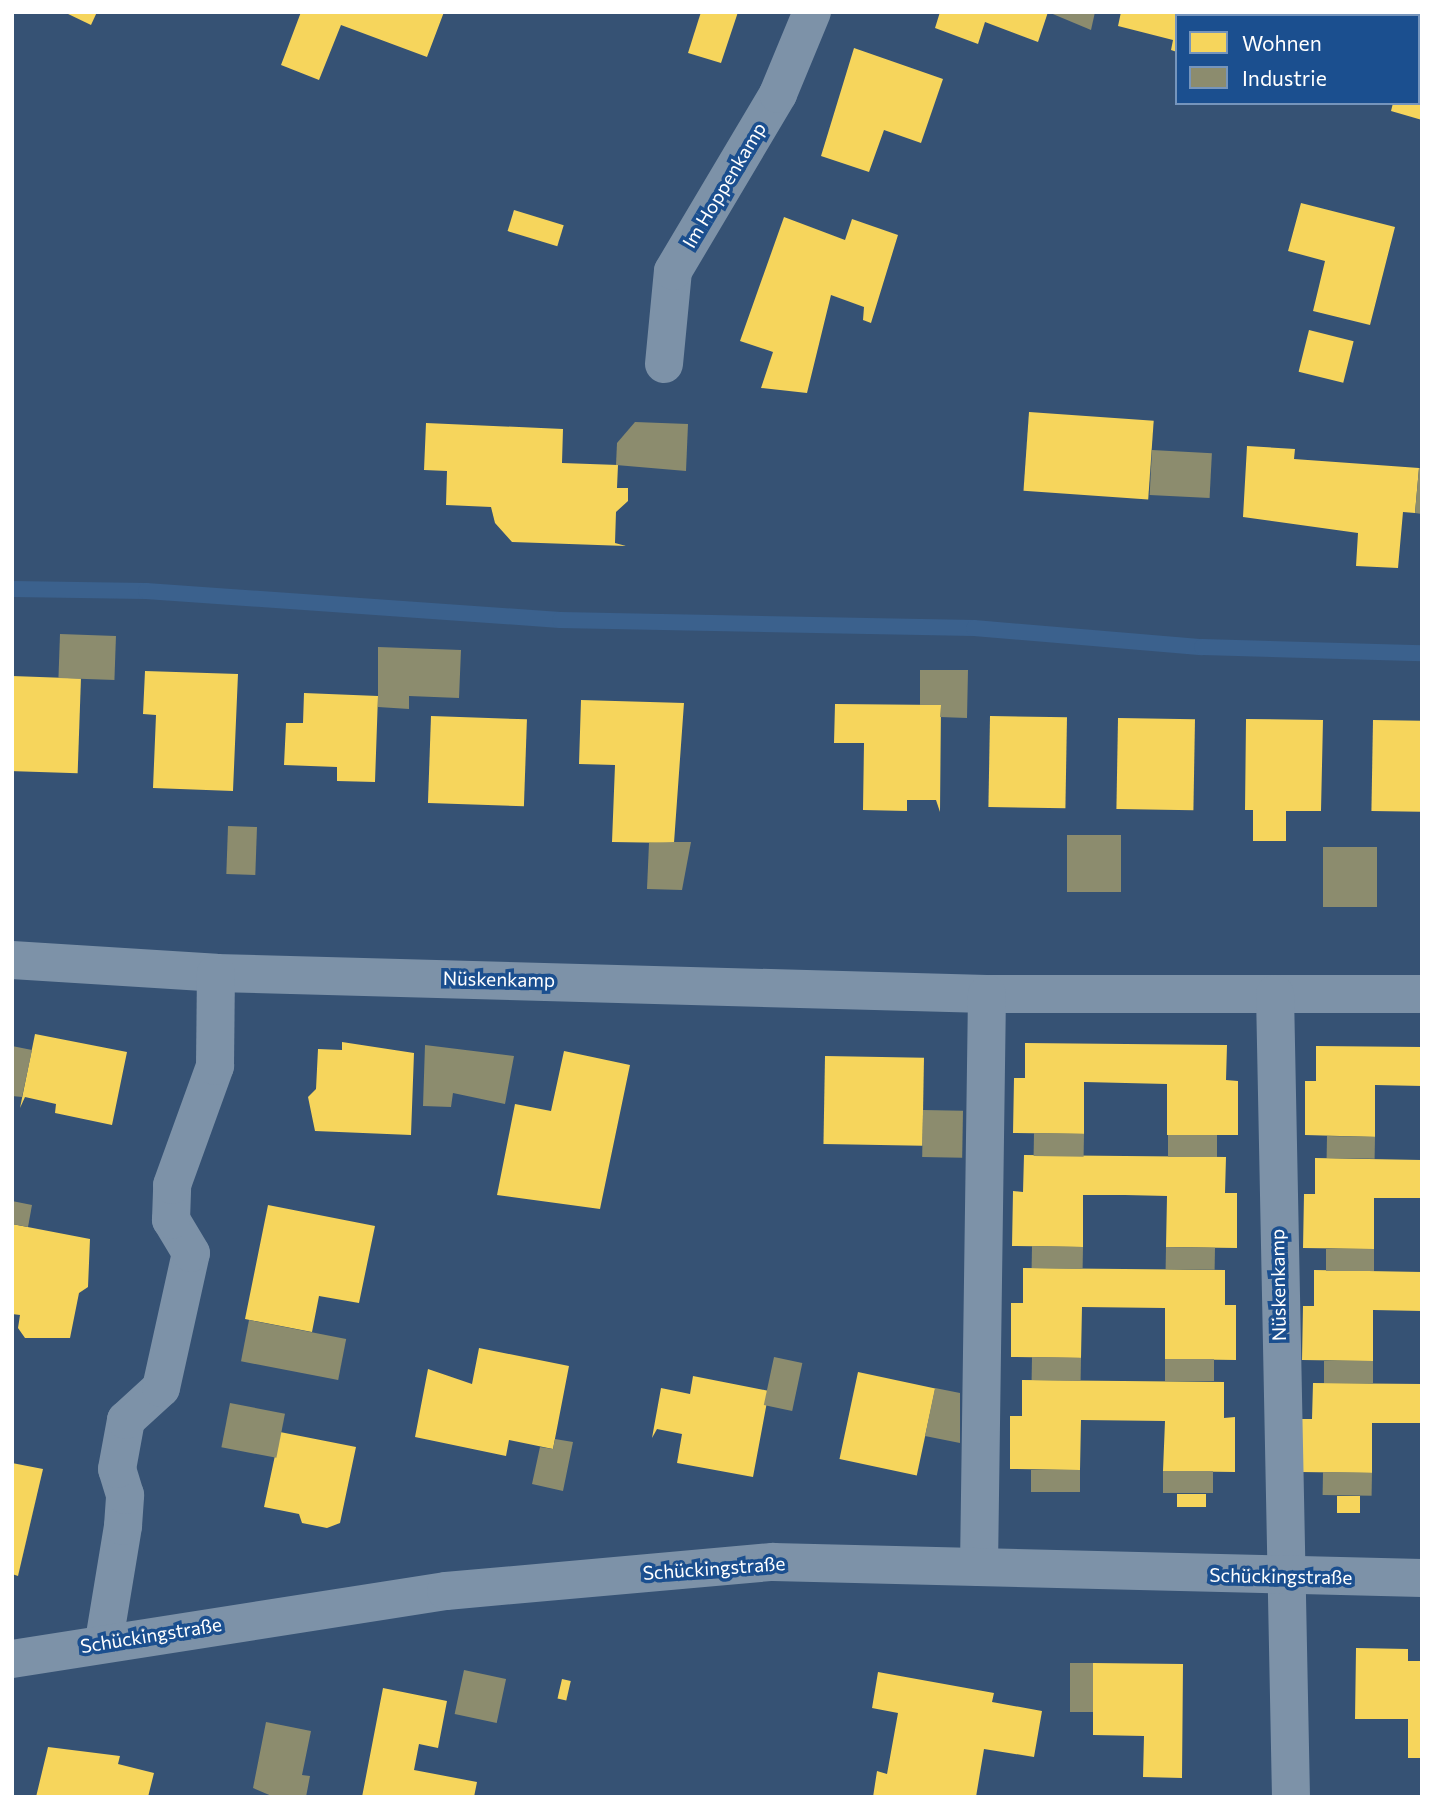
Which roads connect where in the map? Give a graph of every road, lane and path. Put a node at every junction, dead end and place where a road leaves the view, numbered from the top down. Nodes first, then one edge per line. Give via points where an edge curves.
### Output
1 (812, 12) edge
2 (664, 364) dead end
3 (12, 960) edge
4 (216, 973) junction
5 (1422, 993) edge
6 (987, 994) junction
7 (1275, 994) junction
8 (979, 1567) junction
9 (1282, 1577) junction
10 (1422, 1578) edge
11 (104, 1641) junction
12 (12, 1659) edge
13 (1291, 1797) edge

1 - 2 street, Im Hoppenkamp via 778,94 673,271
3 - 4 street, Nüskenkamp
4 - 6 street, Nüskenkamp
4 - 11 street via 215,1066 172,1185 171,1220 191,1253 161,1388 126,1420 117,1469 125,1495 123,1526
5 - 7 street, Nüskenkamp
6 - 7 street, Nüskenkamp
6 - 8 street
7 - 9 street, Nüskenkamp
8 - 9 street, Schückingstraße
8 - 11 street, Schückingstraße via 773,1562 579,1577
9 - 10 street, Schückingstraße
9 - 13 street, Nüskenkamp
11 - 12 street, Schückingstraße

